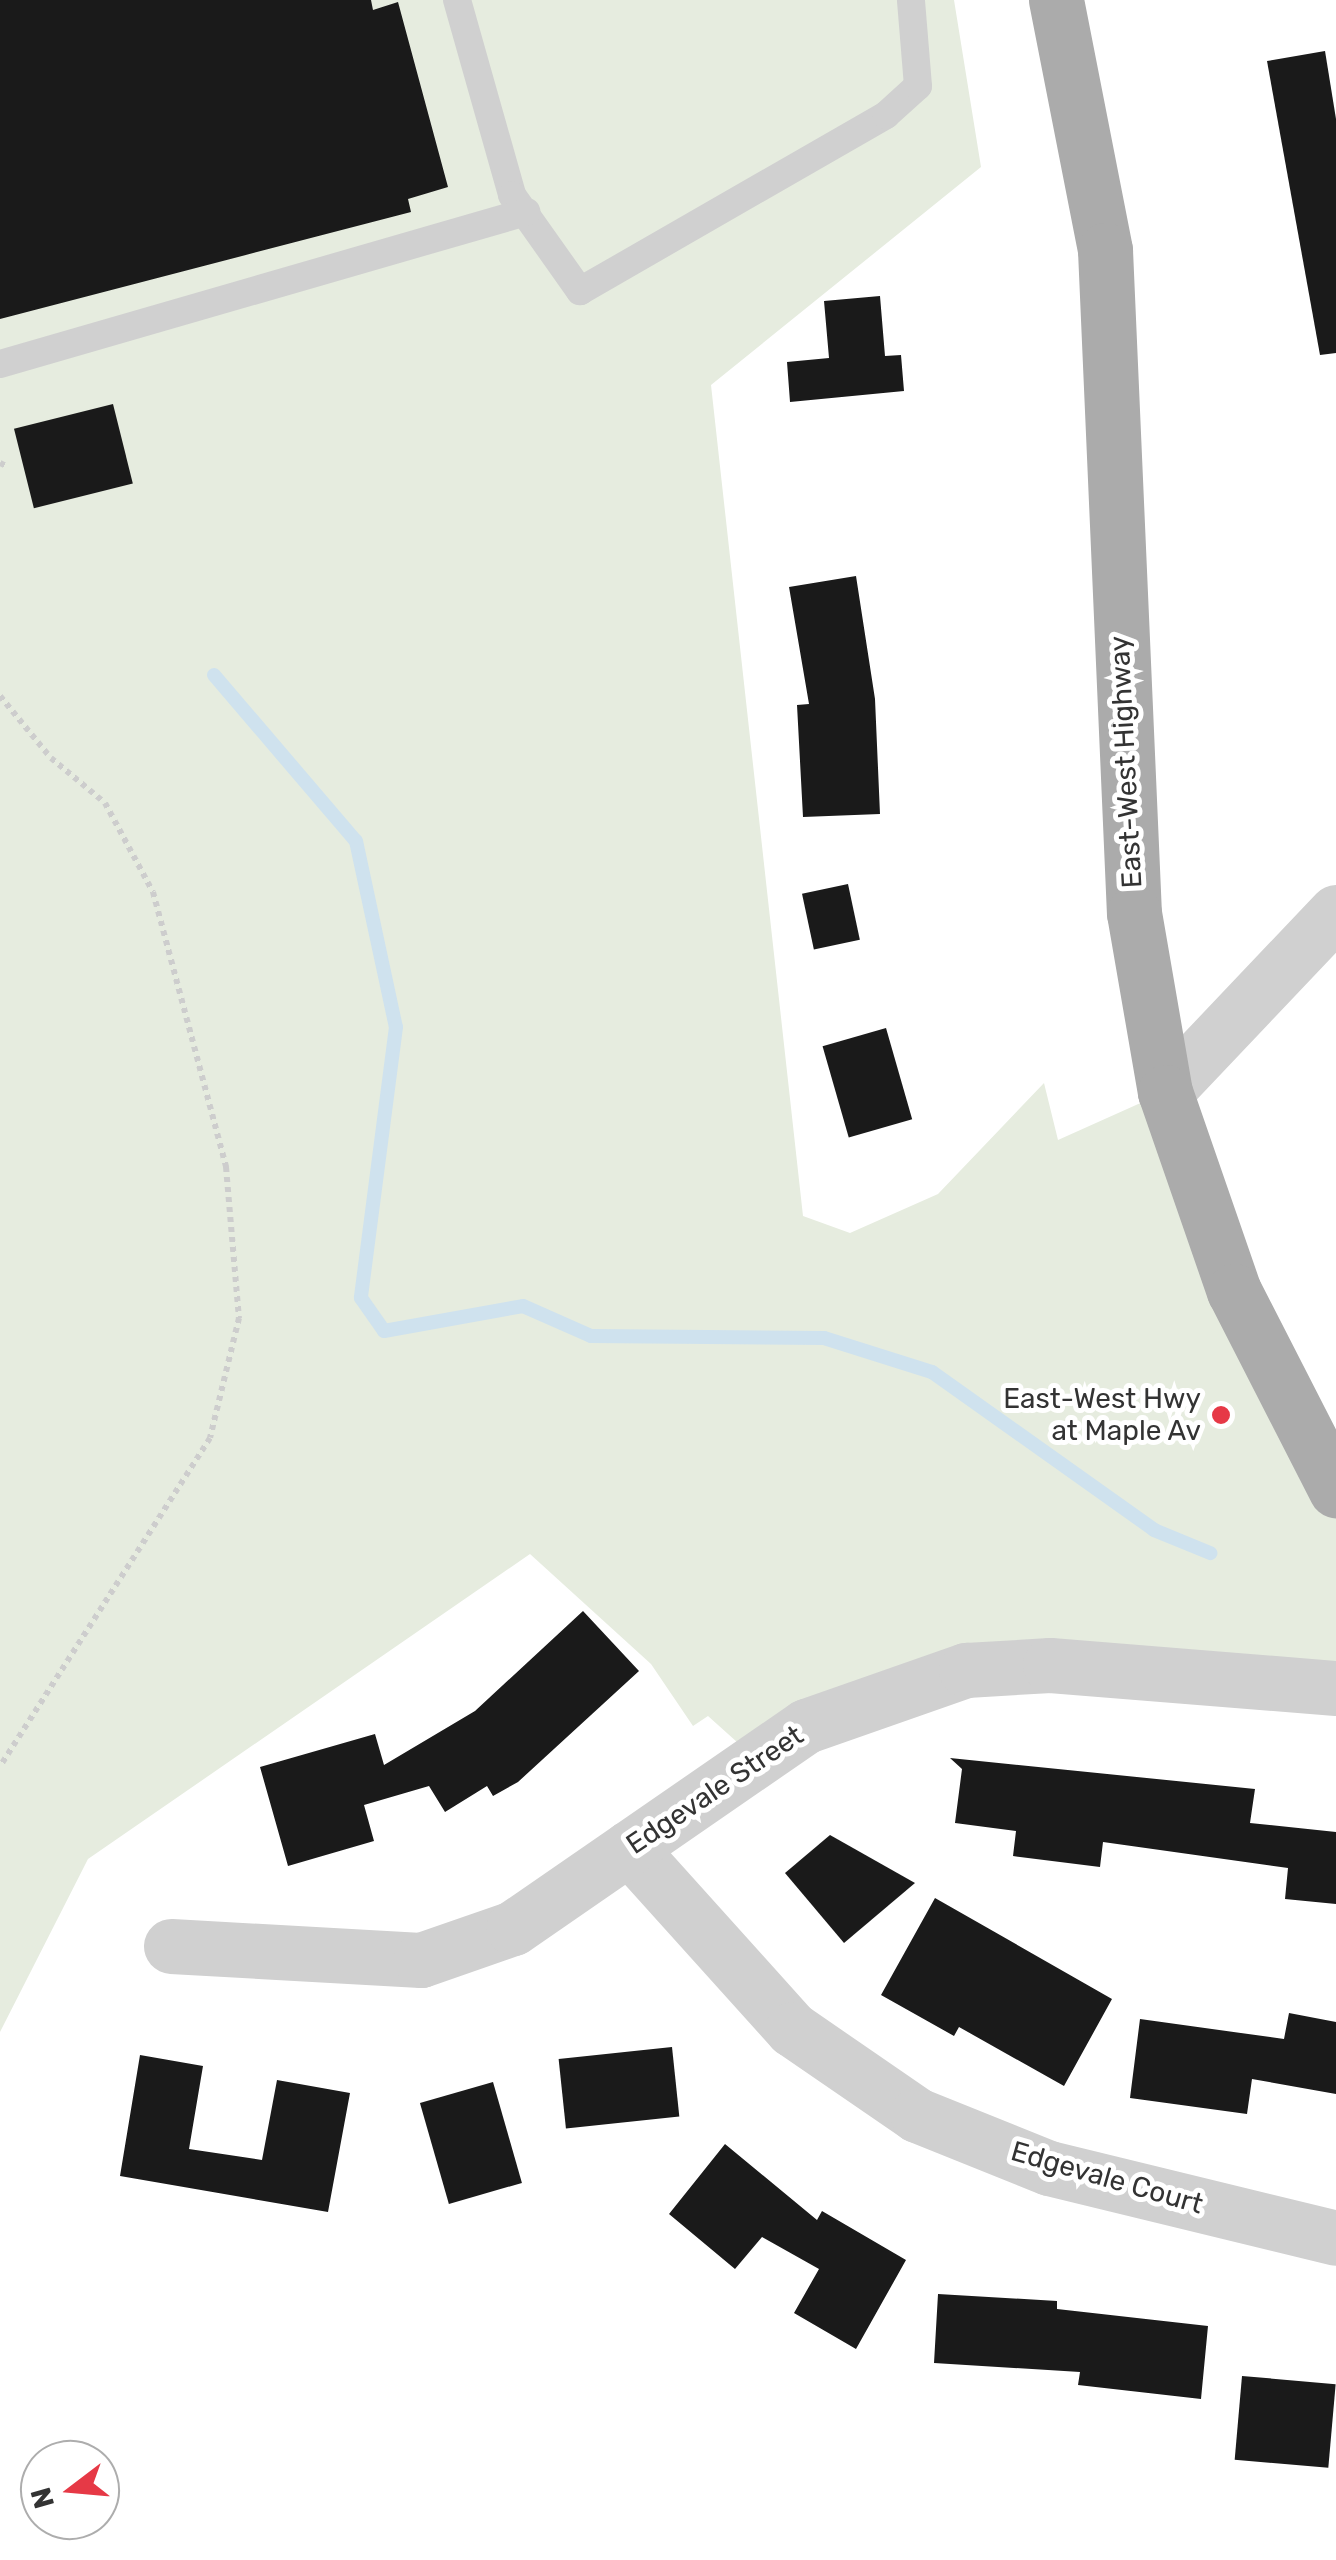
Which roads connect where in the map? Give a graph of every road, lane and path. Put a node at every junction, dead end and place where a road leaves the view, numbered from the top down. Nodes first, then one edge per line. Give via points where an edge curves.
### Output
1 (458, 0) edge
2 (912, 0) edge
3 (1056, 0) edge
4 (526, 212) junction
5 (0, 364) edge
6 (0, 696) edge
7 (1336, 912) edge
8 (1165, 1092) junction
9 (1332, 1479) edge
10 (1336, 1688) edge
11 (0, 1766) edge
12 (629, 1848) junction
13 (171, 1946) dead end
14 (1336, 2238) edge

1 - 4 lane via 512,195
2 - 4 lane via 918,86 886,115 580,291
3 - 8 main road, East-West Highway via 1105,250 1134,914
4 - 5 lane
6 - 11 path via 51,758 105,804 153,892 226,1167 239,1318 210,1438
7 - 8 street
8 - 9 main road, East-West Highway via 1234,1291
10 - 12 street, Edgevale Street via 1050,1665 966,1670 806,1726
12 - 13 street, Edgevale Street via 513,1928 421,1960
12 - 14 street, Edgevale Court via 792,2029 918,2115 1049,2168

